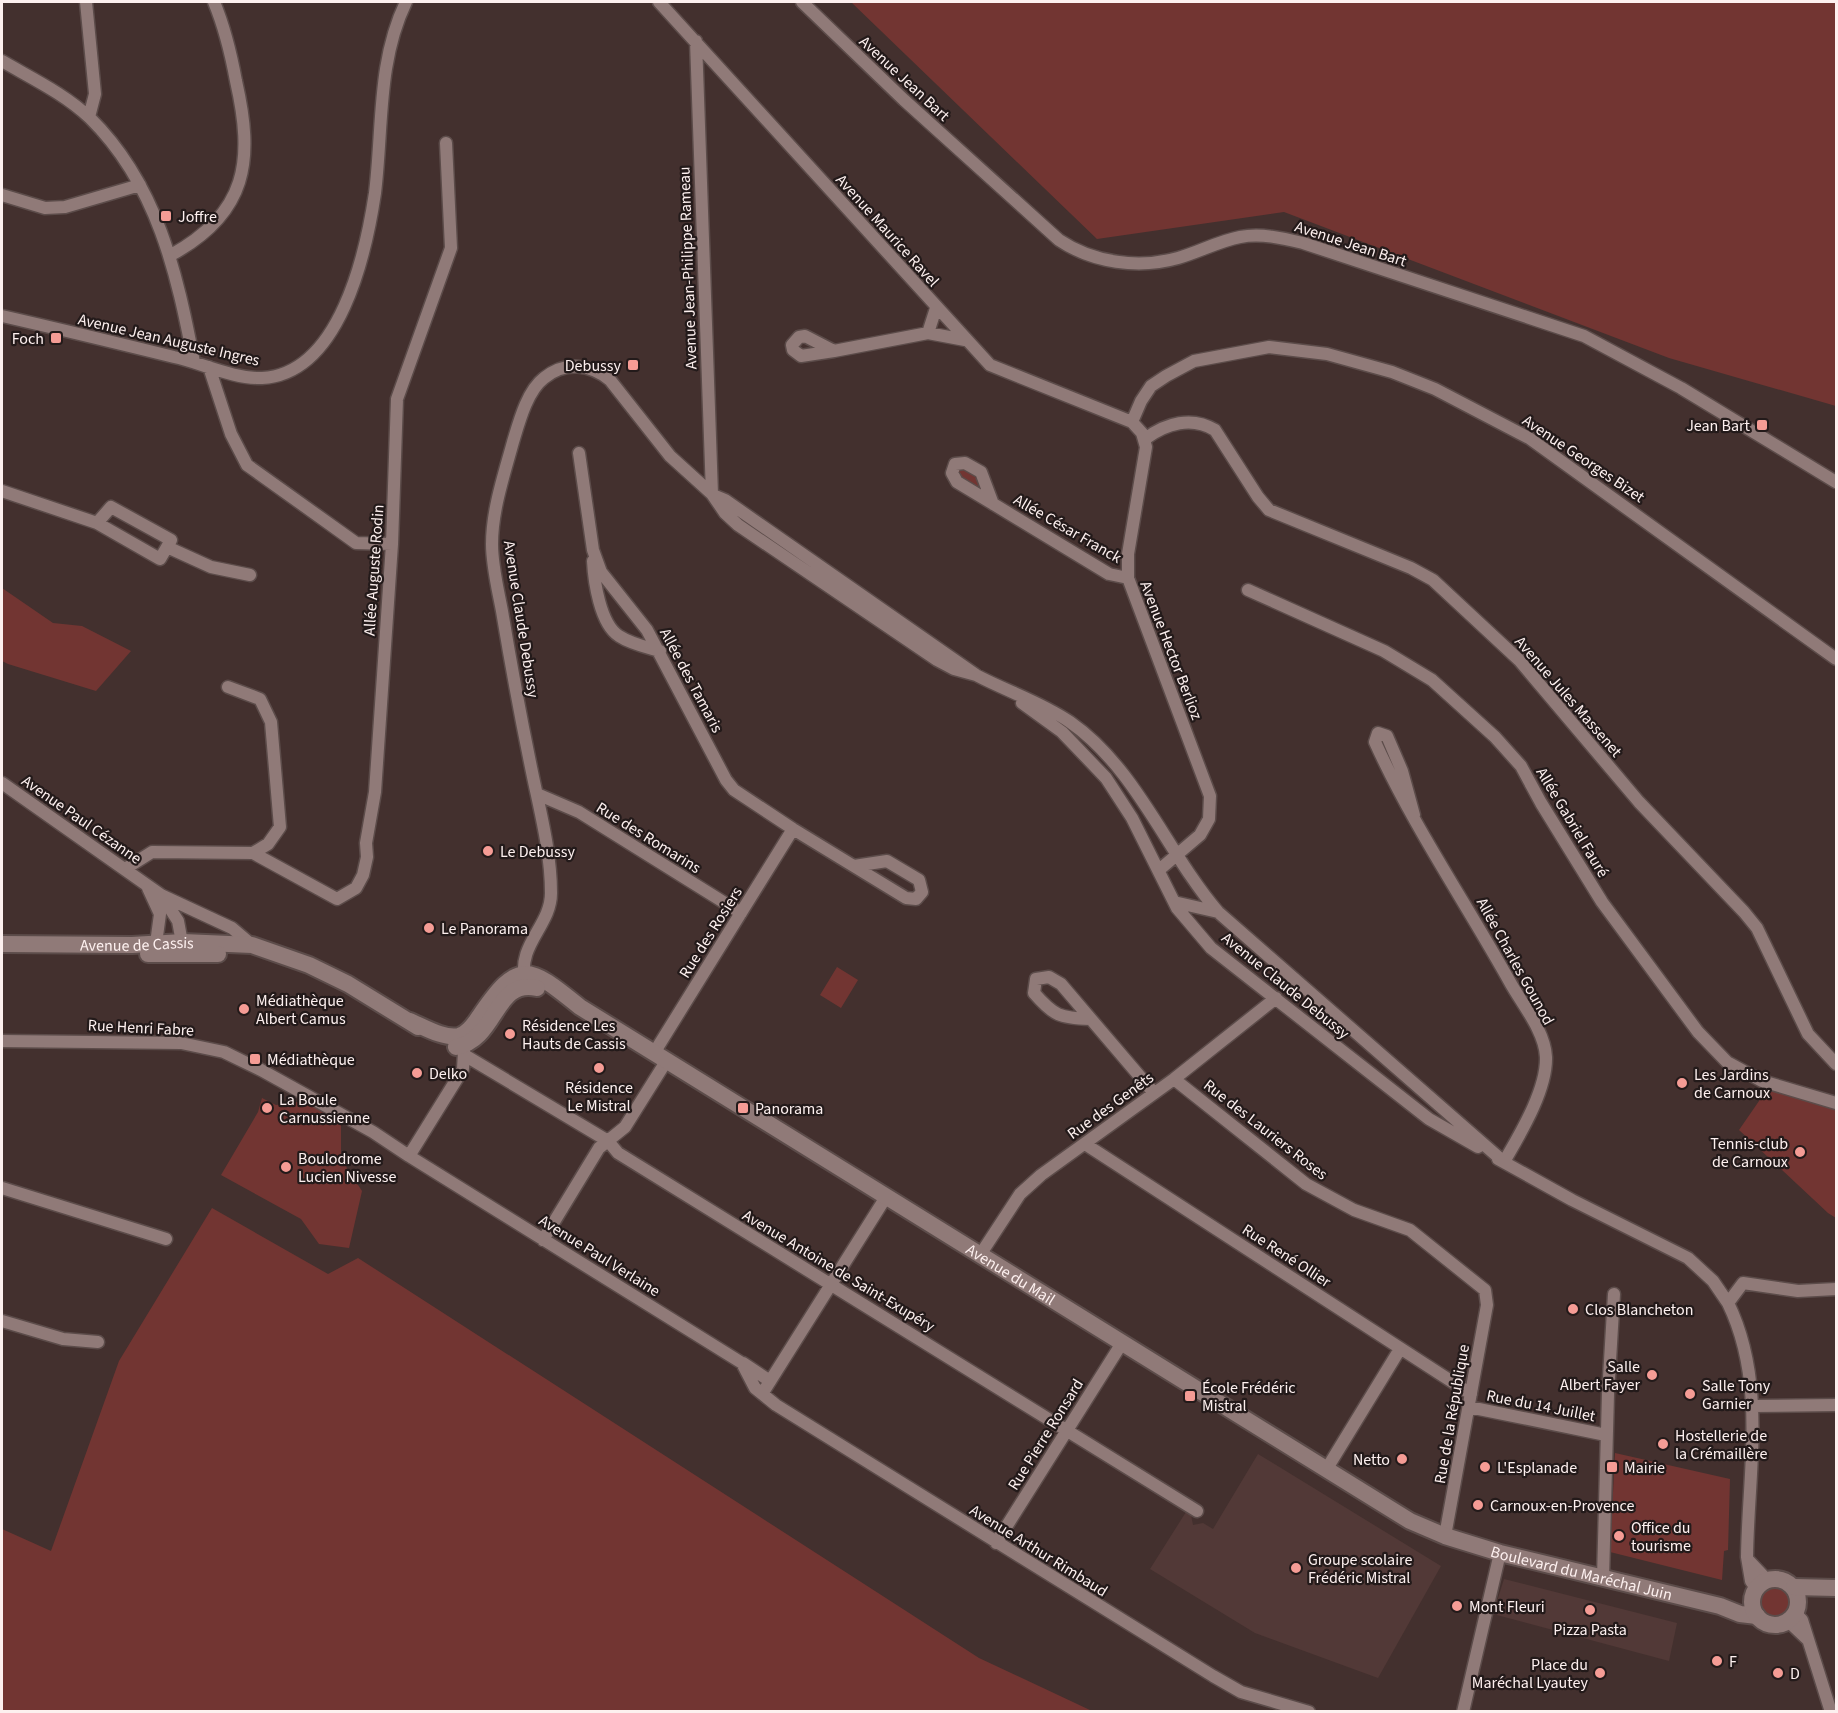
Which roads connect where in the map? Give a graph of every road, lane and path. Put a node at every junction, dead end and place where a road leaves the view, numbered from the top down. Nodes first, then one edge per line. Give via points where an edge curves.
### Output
1 (86, 2) edge
2 (214, 2) edge
3 (406, 2) edge
4 (659, 2) edge
5 (802, 2) edge
6 (696, 41) junction
7 (2, 61) edge
8 (89, 117) junction
9 (446, 143) dead end
10 (140, 185) junction
11 (2, 195) edge
12 (171, 255) junction
13 (936, 308) junction
14 (2, 316) edge
15 (928, 333) junction
16 (965, 340) junction
17 (834, 351) dead end
18 (194, 362) junction
19 (209, 367) junction
20 (1132, 422) junction
21 (1145, 439) junction
22 (579, 453) dead end
23 (1836, 482) edge
24 (2, 491) edge
25 (712, 494) junction
26 (993, 504) dead end
27 (97, 523) junction
28 (392, 544) junction
29 (167, 547) junction
30 (593, 550) junction
31 (250, 575) dead end
32 (1128, 578) junction
33 (1248, 590) dead end
34 (660, 651) junction
35 (1836, 659) edge
36 (228, 687) dead end
37 (1006, 691) junction
38 (2, 783) edge
39 (537, 794) junction
40 (1414, 815) junction
41 (793, 829) junction
42 (254, 853) junction
43 (1177, 856) junction
44 (854, 866) junction
45 (125, 868) junction
46 (1159, 870) junction
47 (144, 881) junction
48 (161, 895) junction
49 (1174, 902) junction
50 (1218, 912) junction
51 (741, 913) junction
52 (2, 944) edge
53 (252, 945) junction
54 (183, 948) junction
55 (155, 949) junction
56 (270, 953) junction
57 (2, 955) edge
58 (525, 980) junction
59 (1276, 998) junction
60 (1090, 1019) junction
61 (2, 1041) edge
62 (463, 1046) junction
63 (660, 1057) junction
64 (1836, 1064) edge
65 (273, 1076) joint
66 (1174, 1079) junction
67 (1154, 1093) junction
68 (1836, 1103) edge
69 (1437, 1106) junction
70 (1431, 1121) junction
71 (604, 1128) dead end
72 (608, 1141) junction
73 (1085, 1144) junction
74 (409, 1156) junction
75 (1504, 1162) junction
76 (2, 1188) edge
77 (886, 1197) junction
78 (166, 1239) dead end
79 (543, 1240) junction
80 (980, 1255) junction
81 (831, 1285) junction
82 (1836, 1289) edge
83 (1614, 1294) dead end
84 (1487, 1296) joint
85 (1728, 1303) junction
86 (2, 1321) edge
87 (98, 1342) dead end
88 (1122, 1343) junction
89 (1400, 1349) junction
90 (742, 1363) junction
91 (770, 1381) junction
92 (762, 1394) junction
93 (1471, 1394) junction
94 (1836, 1405) edge
95 (1753, 1406) junction
96 (1469, 1407) junction
97 (1068, 1430) junction
98 (1606, 1435) junction
99 (1326, 1470) junction
100 (1197, 1511) dead end
101 (1445, 1536) junction
102 (996, 1543) junction
103 (1500, 1553) junction
104 (1603, 1578) junction
105 (1759, 1587) junction
106 (1794, 1587) junction
107 (1833, 1588) edge
108 (1720, 1606) junction
109 (1794, 1614) junction
110 (1757, 1616) junction
111 (1309, 1712) edge
112 (1463, 1712) edge
113 (1831, 1712) edge

1 - 8 street via 95,94
2 - 12 street via 245,120 242,167 230,205 214,227
3 - 19 street, Avenue Jean Auguste Ingres via 387,61 375,193 355,279 342,313 326,340 308,359 279,375 243,376
4 - 6 street, Avenue Maurice Ravel
5 - 23 street, Avenue Jean Bart via 912,108 1077,252 1103,260 1152,261 1176,258 1237,237 1257,235 1303,243 1584,336 1681,388
6 - 13 street, Avenue Maurice Ravel
6 - 25 street, Avenue Jean-Philippe Rameau
7 - 8 street via 56,92
8 - 10 street
9 - 28 street, Allée Auguste Rodin via 451,248 397,399
10 - 11 street via 65,207 45,208
10 - 12 street
12 - 18 street
13 - 15 street
13 - 16 street, Avenue Maurice Ravel
14 - 18 street, Avenue Jean Auguste Ingres
15 - 16 street
15 - 17 street
16 - 20 street, Avenue Maurice Ravel via 990,365
18 - 19 street, Avenue Jean Auguste Ingres
19 - 28 street via 231,434 247,465 356,543
20 - 21 street
20 - 35 street, Avenue Georges Bizet via 1151,386 1166,376 1194,361 1269,346 1327,354 1392,372 1434,389 1528,438
21 - 32 street, Avenue Hector Berlioz
21 - 64 street, Avenue Jules Massenet via 1180,423 1205,424 1215,430 1269,510 1433,580 1519,660 1639,802 1751,920 1808,1034
22 - 30 street, Allée des Tamaris
24 - 27 street
25 - 37 street, Avenue Claude Debussy via 976,675
25 - 39 street, Avenue Claude Debussy via 670,456 610,380 597,370 570,366 539,381 512,446 500,489 492,544
26 - 32 street, Allée César Franck via 1109,574
27 - 29 street via 160,559
27 - 29 street via 111,507 171,540
28 - 42 street, Allée Auguste Rodin via 375,792 363,875 356,888 337,899
29 - 31 street via 211,567
30 - 34 street, Allée des Tamaris via 601,572
30 - 34 street via 594,586 616,635
32 - 43 street, Avenue Hector Berlioz via 1210,796 1205,827
33 - 68 street, Allée Gabriel Fauré via 1384,651 1432,680 1521,766 1602,902 1698,1032 1727,1062 1762,1081
34 - 41 street, Allée des Tamaris via 726,780 734,790
36 - 42 street via 260,699 271,722 280,827 268,844
37 - 43 street, Avenue Claude Debussy via 1051,710 1089,738 1127,777
37 - 46 street, Avenue Claude Debussy via 1062,732 1106,778
38 - 45 street, Avenue Paul Cézanne
39 - 51 street, Rue des Romarins via 579,812
39 - 58 street, Avenue Claude Debussy via 548,850 551,894 546,914 525,956
40 - 40 street, Allée Charles Gounod via 1395,786 1375,742 1378,733 1387,736
40 - 75 street, Allée Charles Gounod via 1545,1047 1540,1085 1526,1124
41 - 44 street, Allée des Tamaris
41 - 51 street, Rue des Rosiers
42 - 45 street via 152,852
43 - 46 street, Avenue Hector Berlioz
43 - 50 street, Avenue Claude Debussy
44 - 44 street, Allée des Tamaris via 887,861 919,880 922,892 911,900
45 - 47 street, Avenue Paul Cézanne
46 - 49 street, Avenue Claude Debussy
47 - 48 street, Avenue Paul Cézanne
47 - 55 street, Avenue Paul Cézanne via 160,914
48 - 53 street, Avenue Paul Cézanne via 232,928
48 - 54 street, Avenue Paul Cézanne via 178,921
49 - 50 street
49 - 59 street, Avenue Claude Debussy via 1211,948
50 - 69 street, Avenue Claude Debussy
51 - 63 street, Rue des Rosiers
52 - 55 main road, Avenue de Cassis
53 - 54 main road, Avenue de Cassis
53 - 56 main road, Avenue de Cassis
54 - 55 main road, Avenue de Cassis
54 - 56 main road, Avenue de Cassis
55 - 57 main road, Avenue de Cassis
56 - 62 main road, Avenue de Cassis via 321,970 410,1021 437,1043 453,1048
58 - 62 main road via 512,977 500,986
58 - 63 main road, Avenue du Mail via 540,977
59 - 66 street, Rue des Genêts
59 - 70 street, Avenue Claude Debussy
60 - 60 street via 1054,979 1036,979 1034,993 1054,1014
60 - 67 street
61 - 65 street, Rue Henri Fabre via 182,1042 224,1052
62 - 72 street, Avenue Antoine de Saint-Exupéry
62 - 74 street via 463,1070
63 - 72 street, Rue des Rosiers via 625,1127
63 - 77 main road, Avenue du Mail
65 - 74 street, Avenue Paul Verlaine
66 - 67 street, Rue des Genêts
66 - 84 street, Rue des Lauriers Roses via 1301,1180 1354,1210 1410,1230 1481,1284
67 - 73 street, Rue des Genêts
69 - 70 street via 1442,1117
69 - 75 street, Avenue Claude Debussy
70 - 75 street, Avenue Claude Debussy
71 - 72 street
72 - 79 street, Rue des Rosiers via 599,1148
72 - 81 street, Avenue Antoine de Saint-Exupéry via 618,1153
73 - 80 street, Rue des Genêts via 1020,1194
73 - 89 street, Rue René Ollier
74 - 79 street, Avenue Paul Verlaine
75 - 85 street, Avenue Claude Debussy via 1688,1258 1713,1281
76 - 78 street
77 - 80 main road, Avenue du Mail
77 - 81 street
79 - 90 street, Avenue Paul Verlaine
80 - 88 main road, Avenue du Mail
81 - 91 street
81 - 97 street, Avenue Antoine de Saint-Exupéry
82 - 85 street via 1798,1291 1743,1282
83 - 98 street
84 - 93 street, Rue de la République
85 - 95 street, Avenue Claude Debussy via 1748,1361
86 - 87 street via 63,1339
88 - 97 street, Rue Pierre Ronsard
88 - 99 main road, Avenue du Mail
89 - 93 street, Rue René Ollier
89 - 99 street
90 - 91 street
90 - 92 street, Avenue Paul Verlaine
91 - 92 street
92 - 102 street, Avenue Arthur Rimbaud
93 - 96 street, Rue de la République
94 - 95 street
95 - 105 street, Avenue Claude Debussy via 1747,1557
96 - 98 street, Rue du 14 Juillet
96 - 101 street, Rue de la République
97 - 100 street, Avenue Antoine de Saint-Exupéry
97 - 102 street, Rue Pierre Ronsard
98 - 104 street
99 - 101 main road, Avenue du Mail via 1410,1521
101 - 103 main road, Boulevard du Maréchal Juin
102 - 111 street, Avenue Arthur Rimbaud via 1241,1692
103 - 104 main road, Boulevard du Maréchal Juin
103 - 112 street
104 - 108 main road, Boulevard du Maréchal Juin
105 - 106 main road via 1781,1579
105 - 108 main road
105 - 110 main road via 1752,1601
106 - 107 main road
106 - 109 main road via 1798,1597
107 - 109 main road
108 - 110 main road, Boulevard du Maréchal Juin
109 - 110 main road via 1774,1625
109 - 113 street via 1809,1640

